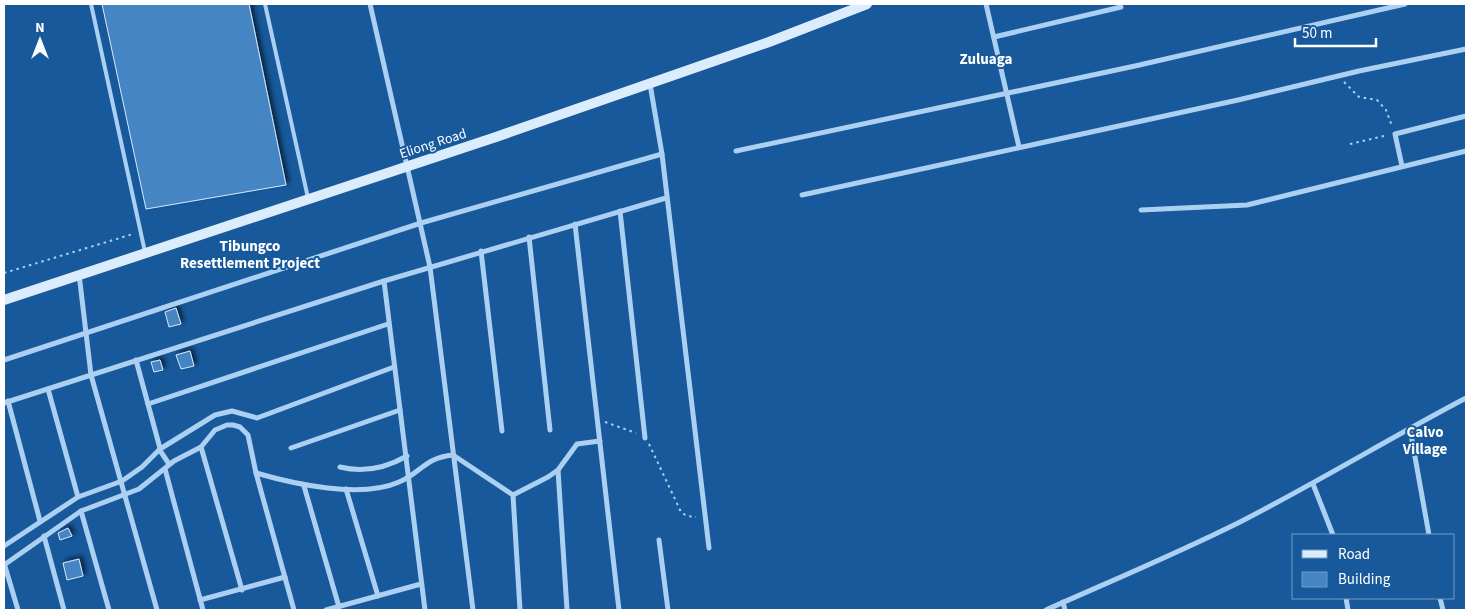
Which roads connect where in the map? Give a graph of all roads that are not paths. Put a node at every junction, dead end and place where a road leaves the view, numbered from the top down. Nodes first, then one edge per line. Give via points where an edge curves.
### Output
1 (91, 4) edge
2 (265, 4) edge
3 (370, 4) edge
4 (866, 4) edge
5 (986, 4) edge
6 (1405, 4) edge
7 (1121, 8) dead end
8 (994, 37) junction
9 (1466, 49) edge
10 (650, 84) junction
11 (1006, 93) junction
12 (1466, 116) edge
13 (1019, 147) junction
14 (736, 151) dead end
15 (1466, 151) edge
16 (662, 154) junction
17 (1402, 166) junction
18 (407, 167) junction
19 (802, 195) dead end
20 (308, 198) junction
21 (666, 198) junction
22 (1141, 210) dead end
23 (620, 211) junction
24 (421, 223) junction
25 (575, 224) junction
26 (529, 237) junction
27 (145, 252) junction
28 (481, 252) junction
29 (430, 267) junction
30 (78, 273) junction
31 (384, 281) junction
32 (4, 300) edge
33 (388, 324) junction
34 (86, 333) junction
35 (4, 360) edge
36 (136, 360) junction
37 (394, 367) junction
38 (91, 375) junction
39 (48, 389) junction
40 (1466, 398) edge
41 (6, 402) edge
42 (148, 404) junction
43 (400, 410) junction
44 (1410, 429) junction
45 (550, 430) dead end
46 (502, 431) dead end
47 (645, 438) road end
48 (600, 441) junction
49 (201, 447) junction
50 (291, 448) dead end
51 (160, 449) junction
52 (453, 455) junction
53 (407, 456) junction
54 (166, 463) junction
55 (340, 467) dead end
56 (558, 470) junction
57 (256, 473) junction
58 (409, 477) junction
59 (122, 481) junction
60 (1313, 484) junction
61 (304, 486) junction
62 (346, 489) junction
63 (125, 495) junction
64 (513, 495) junction
65 (78, 497) junction
66 (81, 511) junction
67 (40, 521) junction
68 (1333, 534) edge
69 (1428, 534) edge
70 (44, 536) junction
71 (659, 540) dead end
72 (4, 546) edge
73 (709, 548) dead end
74 (4, 564) edge
75 (285, 577) junction
76 (421, 584) junction
77 (242, 590) junction
78 (378, 596) junction
79 (200, 600) junction
80 (1063, 602) junction
81 (338, 607) junction
82 (18, 610) edge
83 (64, 610) edge
84 (109, 610) edge
85 (157, 610) edge
86 (203, 610) edge
87 (294, 610) edge
88 (326, 610) edge
89 (425, 610) edge
90 (473, 610) edge
91 (520, 610) edge
92 (567, 610) edge
93 (619, 610) edge
94 (668, 610) edge
95 (1046, 610) edge
96 (1065, 610) edge

1 - 27 lane
2 - 20 lane
3 - 18 street
4 - 10 main road, Eliong Road
5 - 8 street
6 - 11 street
7 - 8 street
8 - 11 street
9 - 13 street
10 - 16 street
10 - 18 main road, Eliong Road
11 - 13 street
11 - 14 street
12 - 17 street via 1395,134
13 - 19 street
15 - 17 street
16 - 21 street
16 - 24 street
17 - 22 street via 1247,205
18 - 20 main road, Eliong Road
18 - 24 street
20 - 27 main road, Eliong Road
21 - 23 street
21 - 73 street
23 - 25 street
23 - 47 street
24 - 29 street
24 - 34 street
25 - 26 street
25 - 48 street
26 - 28 street
26 - 45 street
27 - 30 main road, Eliong Road
28 - 29 street
28 - 46 street
29 - 31 street
29 - 52 street
30 - 32 main road, Eliong Road
30 - 34 street
31 - 33 street
31 - 36 street
33 - 37 street
33 - 42 street
34 - 35 street
34 - 38 street
36 - 38 street
36 - 42 street
37 - 43 street
37 - 51 street via 257,418 232,411 215,415
38 - 39 street
38 - 59 street
39 - 41 street
39 - 65 street
40 - 44 street
41 - 67 street
42 - 51 street
43 - 50 street
43 - 53 street
44 - 60 street
44 - 69 street
48 - 56 street via 577,444
48 - 93 street
49 - 54 street
49 - 57 street via 221,426 240,426 248,435
49 - 77 street
51 - 54 street
51 - 59 street
52 - 58 street via 430,460
52 - 64 street
52 - 90 street
53 - 55 street via 382,467 362,470
53 - 58 street
54 - 63 street via 151,481
54 - 79 street
56 - 64 street
56 - 92 street
57 - 61 street
57 - 75 street
58 - 62 street via 381,487
58 - 76 street
59 - 63 street
59 - 65 street
60 - 68 street
60 - 80 street via 1160,560
61 - 62 street
61 - 81 street
62 - 78 street
63 - 66 street via 98,502
63 - 85 street
64 - 91 street
65 - 67 street
66 - 70 street
66 - 84 street
67 - 72 street
70 - 74 street
70 - 83 street
71 - 94 street
74 - 82 street
75 - 77 street
75 - 87 street
76 - 78 street
76 - 89 street
77 - 79 street
78 - 81 street
79 - 86 street
80 - 95 street
80 - 96 street
81 - 88 street

